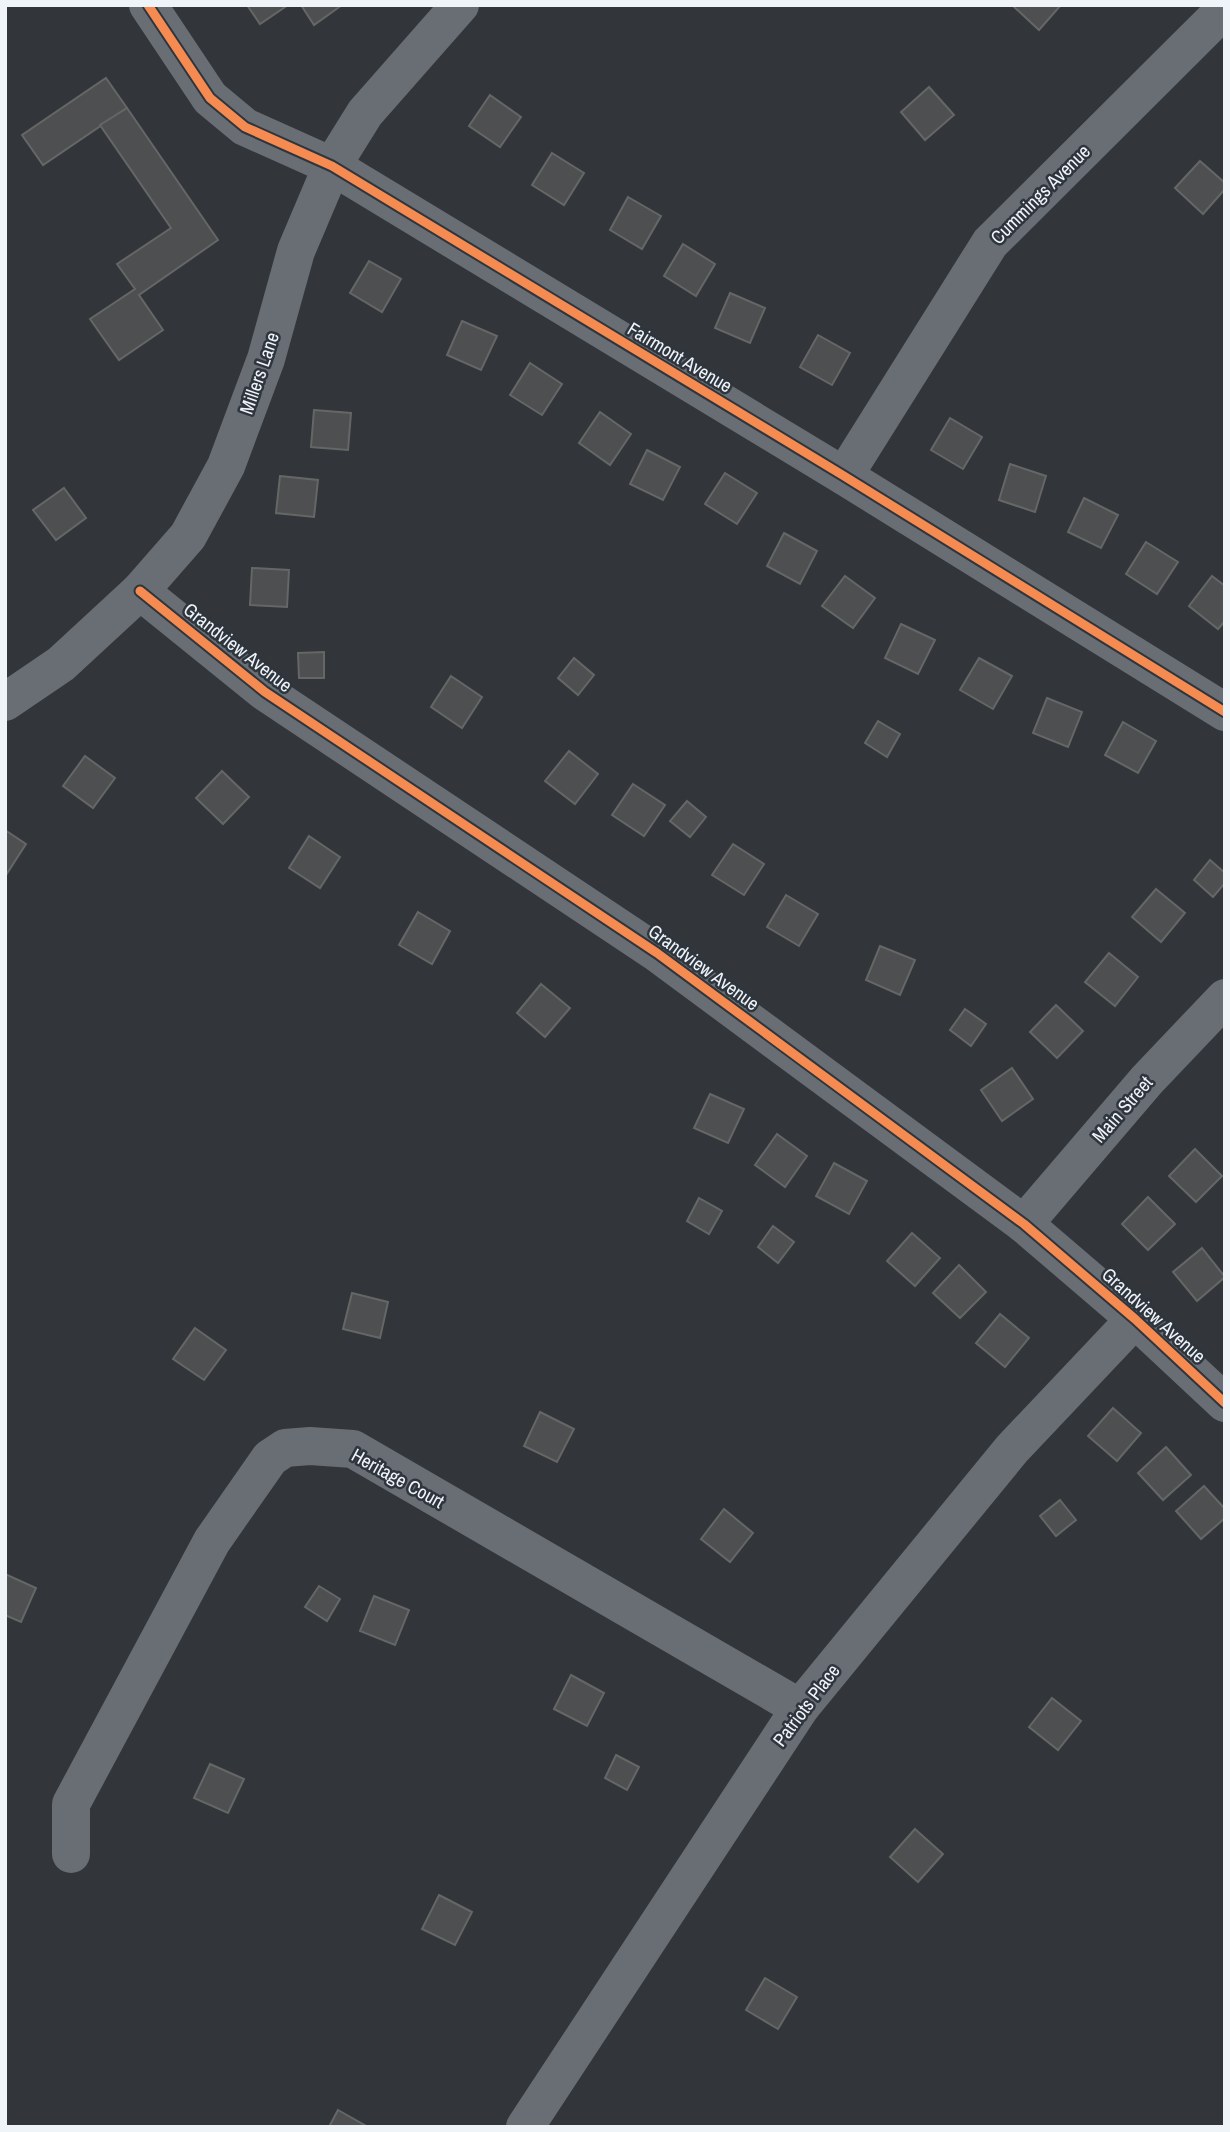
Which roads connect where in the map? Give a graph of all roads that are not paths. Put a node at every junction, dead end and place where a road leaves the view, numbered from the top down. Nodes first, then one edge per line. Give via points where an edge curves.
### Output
1 (148, 5) edge
2 (460, 5) edge
3 (1225, 9) edge
4 (332, 166) junction
5 (844, 477) junction
6 (140, 591) junction
7 (5, 702) edge
8 (1225, 712) edge
9 (1225, 998) edge
10 (1024, 1224) junction
11 (1135, 1320) junction
12 (1225, 1403) edge
13 (800, 1708) junction
14 (71, 1854) dead end
15 (525, 2127) edge

1 - 4 street, Fairmont Avenue via 209,98 245,127
2 - 4 street, Millers Lane via 365,113
3 - 5 street, Cummings Avenue via 989,243
4 - 5 street, Fairmont Avenue
4 - 6 street, Millers Lane via 296,251 266,359 226,466 188,536
5 - 8 street, Fairmont Avenue
6 - 7 street, Millers Lane via 61,664
6 - 10 street, Grandview Avenue via 265,692 657,953
9 - 10 street, Main Street via 1147,1080
10 - 11 street, Grandview Avenue
11 - 12 street, Grandview Avenue
11 - 13 street, Patriots Place via 1012,1450
13 - 14 street, Heritage Court via 353,1450 285,1448 270,1458 212,1541 71,1804
13 - 15 street, Patriots Place

